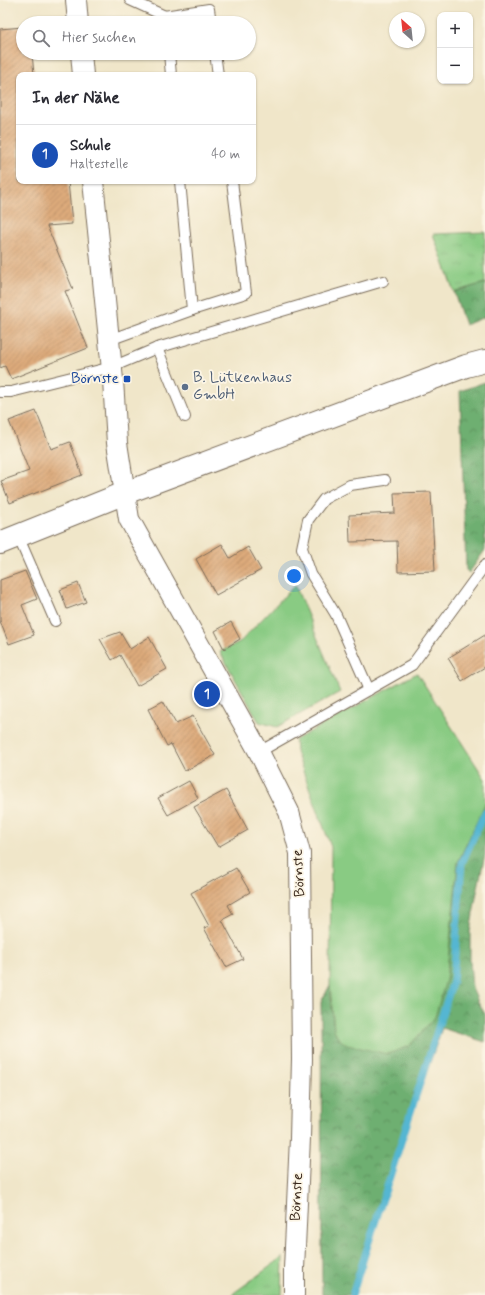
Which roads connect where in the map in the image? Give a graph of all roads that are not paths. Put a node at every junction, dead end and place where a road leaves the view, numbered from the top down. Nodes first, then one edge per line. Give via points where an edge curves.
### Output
1 (76, 0) edge
2 (130, 0) edge
3 (77, 16) edge
4 (159, 16) edge
5 (178, 16) edge
6 (210, 16) edge
7 (82, 60) edge
8 (170, 60) edge
9 (216, 60) edge
10 (83, 72) edge
11 (171, 72) edge
12 (218, 72) edge
13 (93, 184) edge
14 (180, 184) edge
15 (232, 184) edge
16 (383, 281) dead end
17 (192, 310) junction
18 (109, 340) junction
19 (157, 348) junction
20 (485, 361) edge
21 (112, 367) junction
22 (0, 392) edge
23 (185, 417) dead end
24 (384, 480) dead end
25 (126, 493) junction
26 (9, 539) edge
27 (485, 565) edge
28 (55, 621) dead end
29 (369, 690) junction
30 (259, 752) junction
31 (294, 1295) edge

1 - 3 street
2 - 4 lane
5 - 6 lane via 209,9
7 - 10 street
8 - 11 lane
9 - 12 lane
13 - 18 street, Börnste
14 - 17 lane
15 - 17 lane via 246,293
16 - 19 lane
17 - 18 lane
18 - 21 street, Börnste
19 - 21 lane
19 - 23 lane
20 - 25 street
21 - 22 lane via 10,392
21 - 25 street, Börnste via 117,443
24 - 29 lane via 350,486 324,499 308,520 302,548 311,574 336,615
25 - 26 street
25 - 30 street, Börnste via 129,519
26 - 28 lane
27 - 29 lane via 412,665
29 - 30 lane
30 - 31 street, Börnste via 289,812 300,853 302,1059

